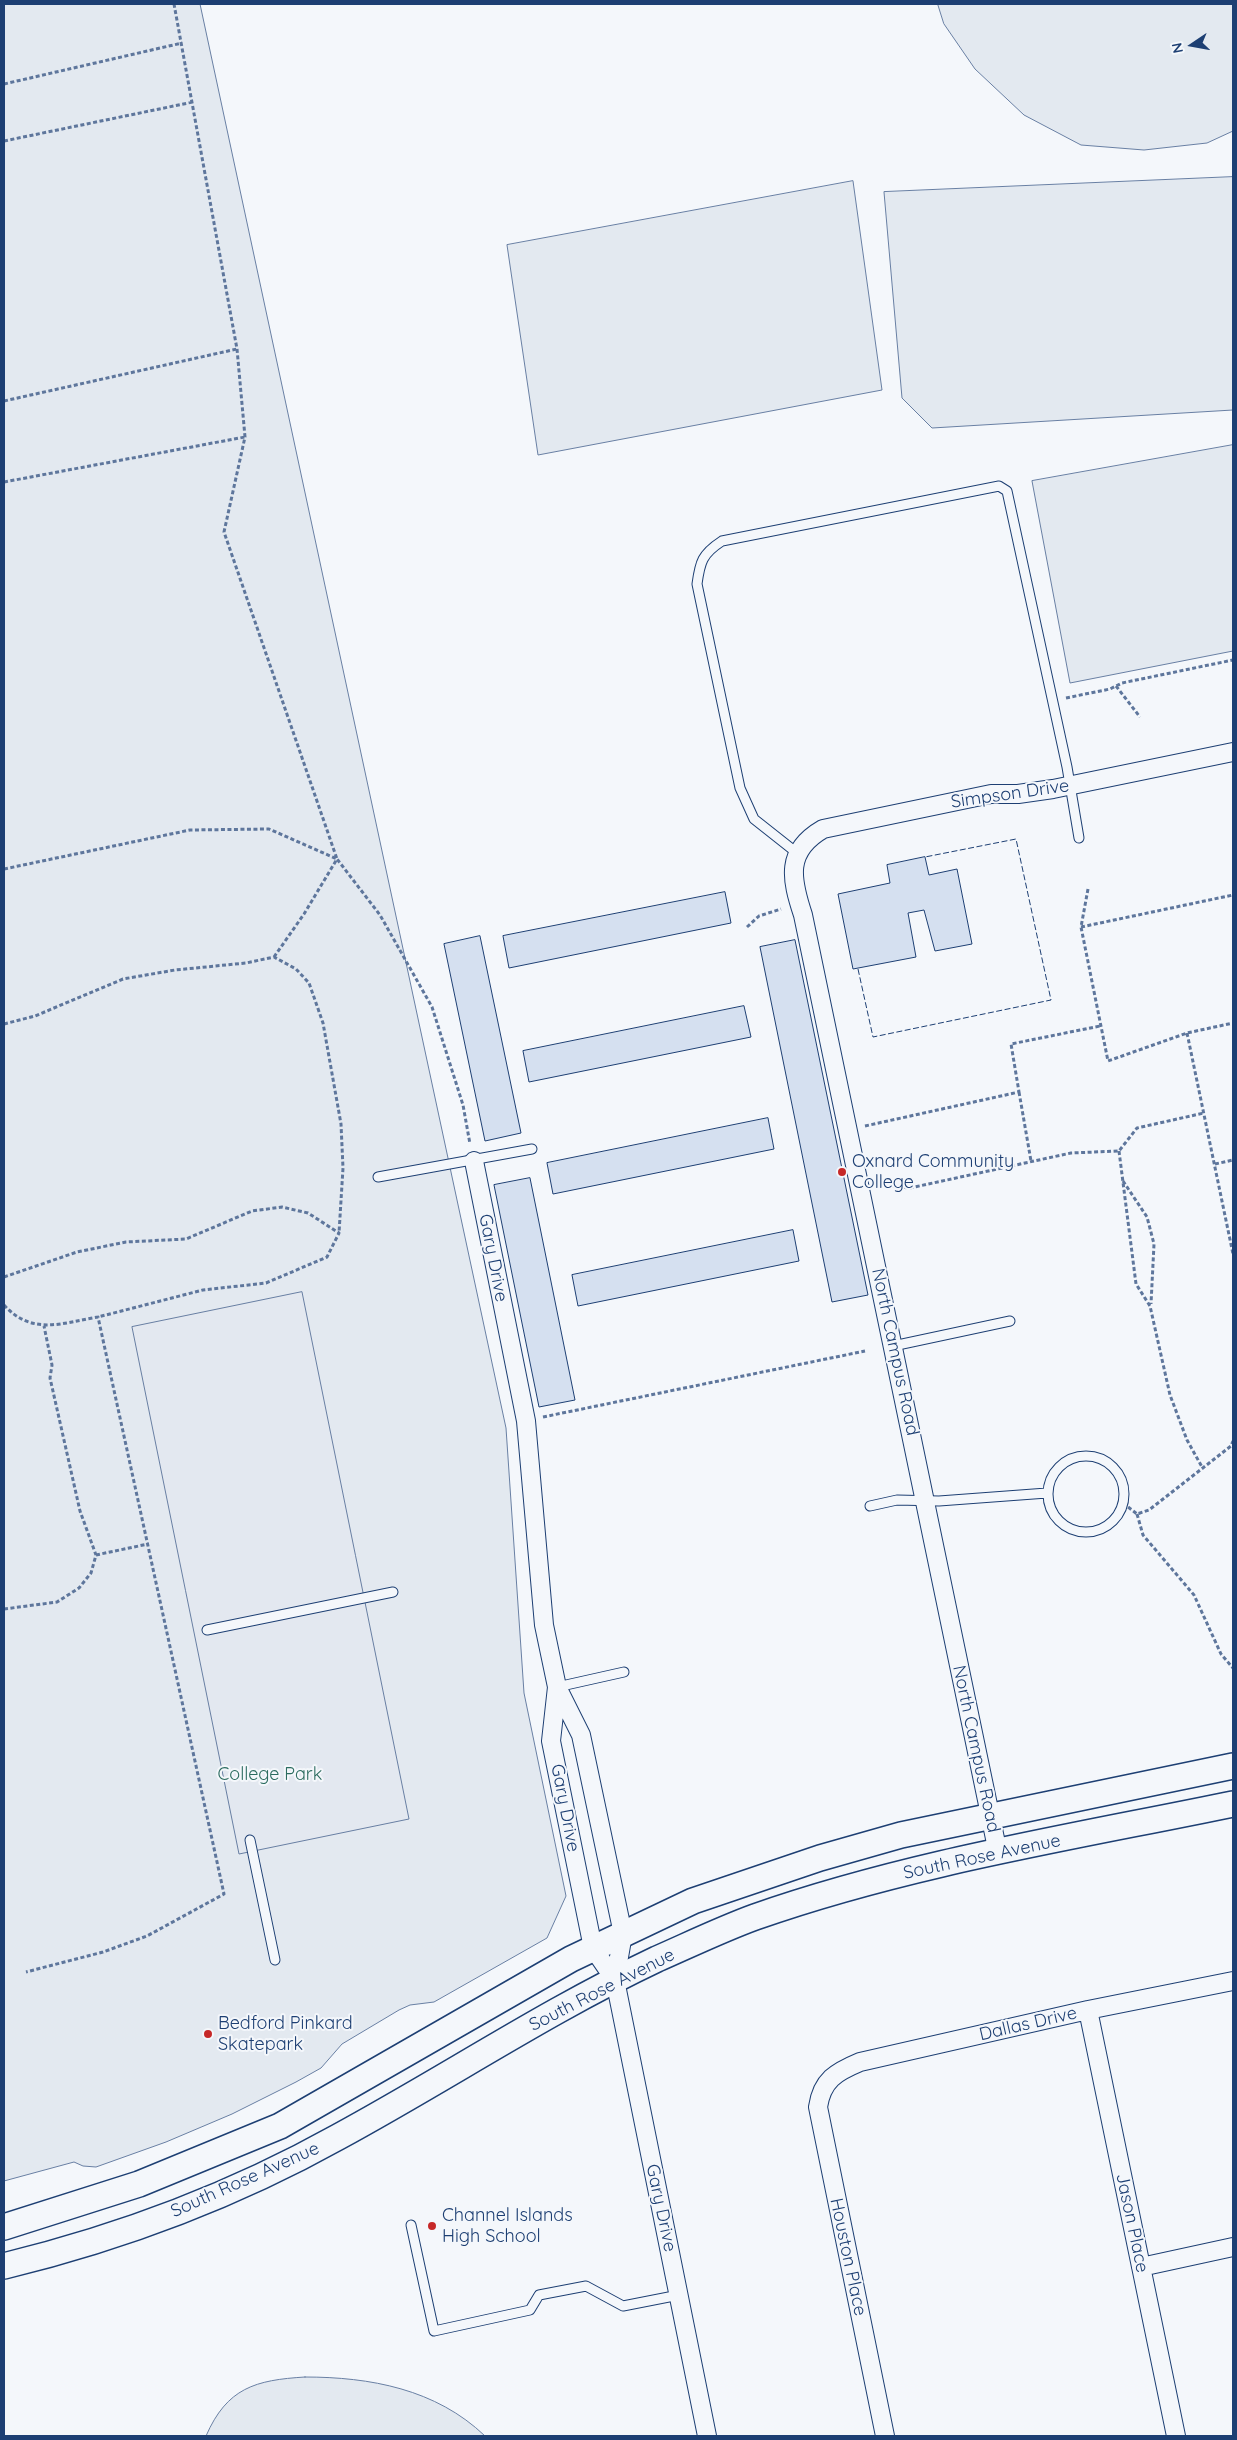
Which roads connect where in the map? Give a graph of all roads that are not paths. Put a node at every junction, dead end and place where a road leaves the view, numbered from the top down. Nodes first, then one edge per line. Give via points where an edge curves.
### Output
1 (1233, 752) edge
2 (1071, 785) junction
3 (1078, 838) dead end
4 (797, 852) junction
5 (532, 1148) dead end
6 (474, 1161) junction
7 (378, 1177) dead end
8 (1010, 1322) dead end
9 (893, 1346) junction
10 (1047, 1493) junction
11 (925, 1500) junction
12 (870, 1506) dead end
13 (393, 1592) dead end
14 (207, 1630) dead end
15 (624, 1672) dead end
16 (557, 1686) junction
17 (1233, 1766) edge
18 (1233, 1804) edge
19 (991, 1816) junction
20 (250, 1840) dead end
21 (998, 1853) junction
22 (623, 1934) junction
23 (593, 1948) junction
24 (275, 1960) dead end
25 (615, 1980) junction
26 (1233, 1980) edge
27 (1088, 2010) junction
28 (828, 2081) joint
29 (411, 2225) dead end
30 (4, 2227) edge
31 (1233, 2247) edge
32 (4, 2266) edge
33 (1141, 2267) junction
34 (679, 2295) junction
35 (708, 2436) edge
36 (885, 2436) edge
37 (1176, 2436) edge

1 - 2 street, Simpson Drive
2 - 3 lane
2 - 4 street, Simpson Drive via 1018,794 991,794 823,829 808,838
2 - 4 lane via 1007,490 999,486 722,542 708,550 699,565 697,584 740,788 754,819
4 - 9 street, North Campus Road via 794,884
5 - 6 lane
6 - 7 lane
6 - 16 street, Gary Drive via 526,1421 544,1625
8 - 9 lane
9 - 11 street, North Campus Road
10 - 10 lane via 1056,1470 1078,1456 1103,1460 1117,1472 1124,1490 1123,1503 1110,1524 1099,1530 1081,1532 1064,1526 1055,1517
10 - 11 lane
11 - 12 lane via 897,1500
11 - 19 street, North Campus Road
13 - 14 lane
15 - 16 lane
16 - 22 street, Gary Drive via 581,1735
16 - 23 street, Gary Drive via 551,1741
17 - 19 main road, South Rose Avenue
18 - 21 main road, South Rose Avenue
19 - 21 street, North Campus Road
19 - 22 main road, South Rose Avenue via 901,1835 768,1874 693,1902
20 - 24 lane
21 - 25 main road, South Rose Avenue via 918,1869 818,1896 752,1918
22 - 23 main road, South Rose Avenue
22 - 25 street, Gary Drive
23 - 25 street, Gary Drive
23 - 30 main road, South Rose Avenue via 280,2126 139,2184
25 - 32 main road, South Rose Avenue via 336,2139 274,2169 139,2226
25 - 34 street, Gary Drive
26 - 27 street, Dallas Drive
27 - 28 street, Dallas Drive via 860,2062 843,2069
27 - 33 street, Jason Place
28 - 36 street, Houston Place via 820,2093 818,2107
29 - 34 lane via 434,2331 530,2310 539,2295 586,2286 623,2306
31 - 33 street
33 - 37 street, Jason Place
34 - 35 street, Gary Drive

